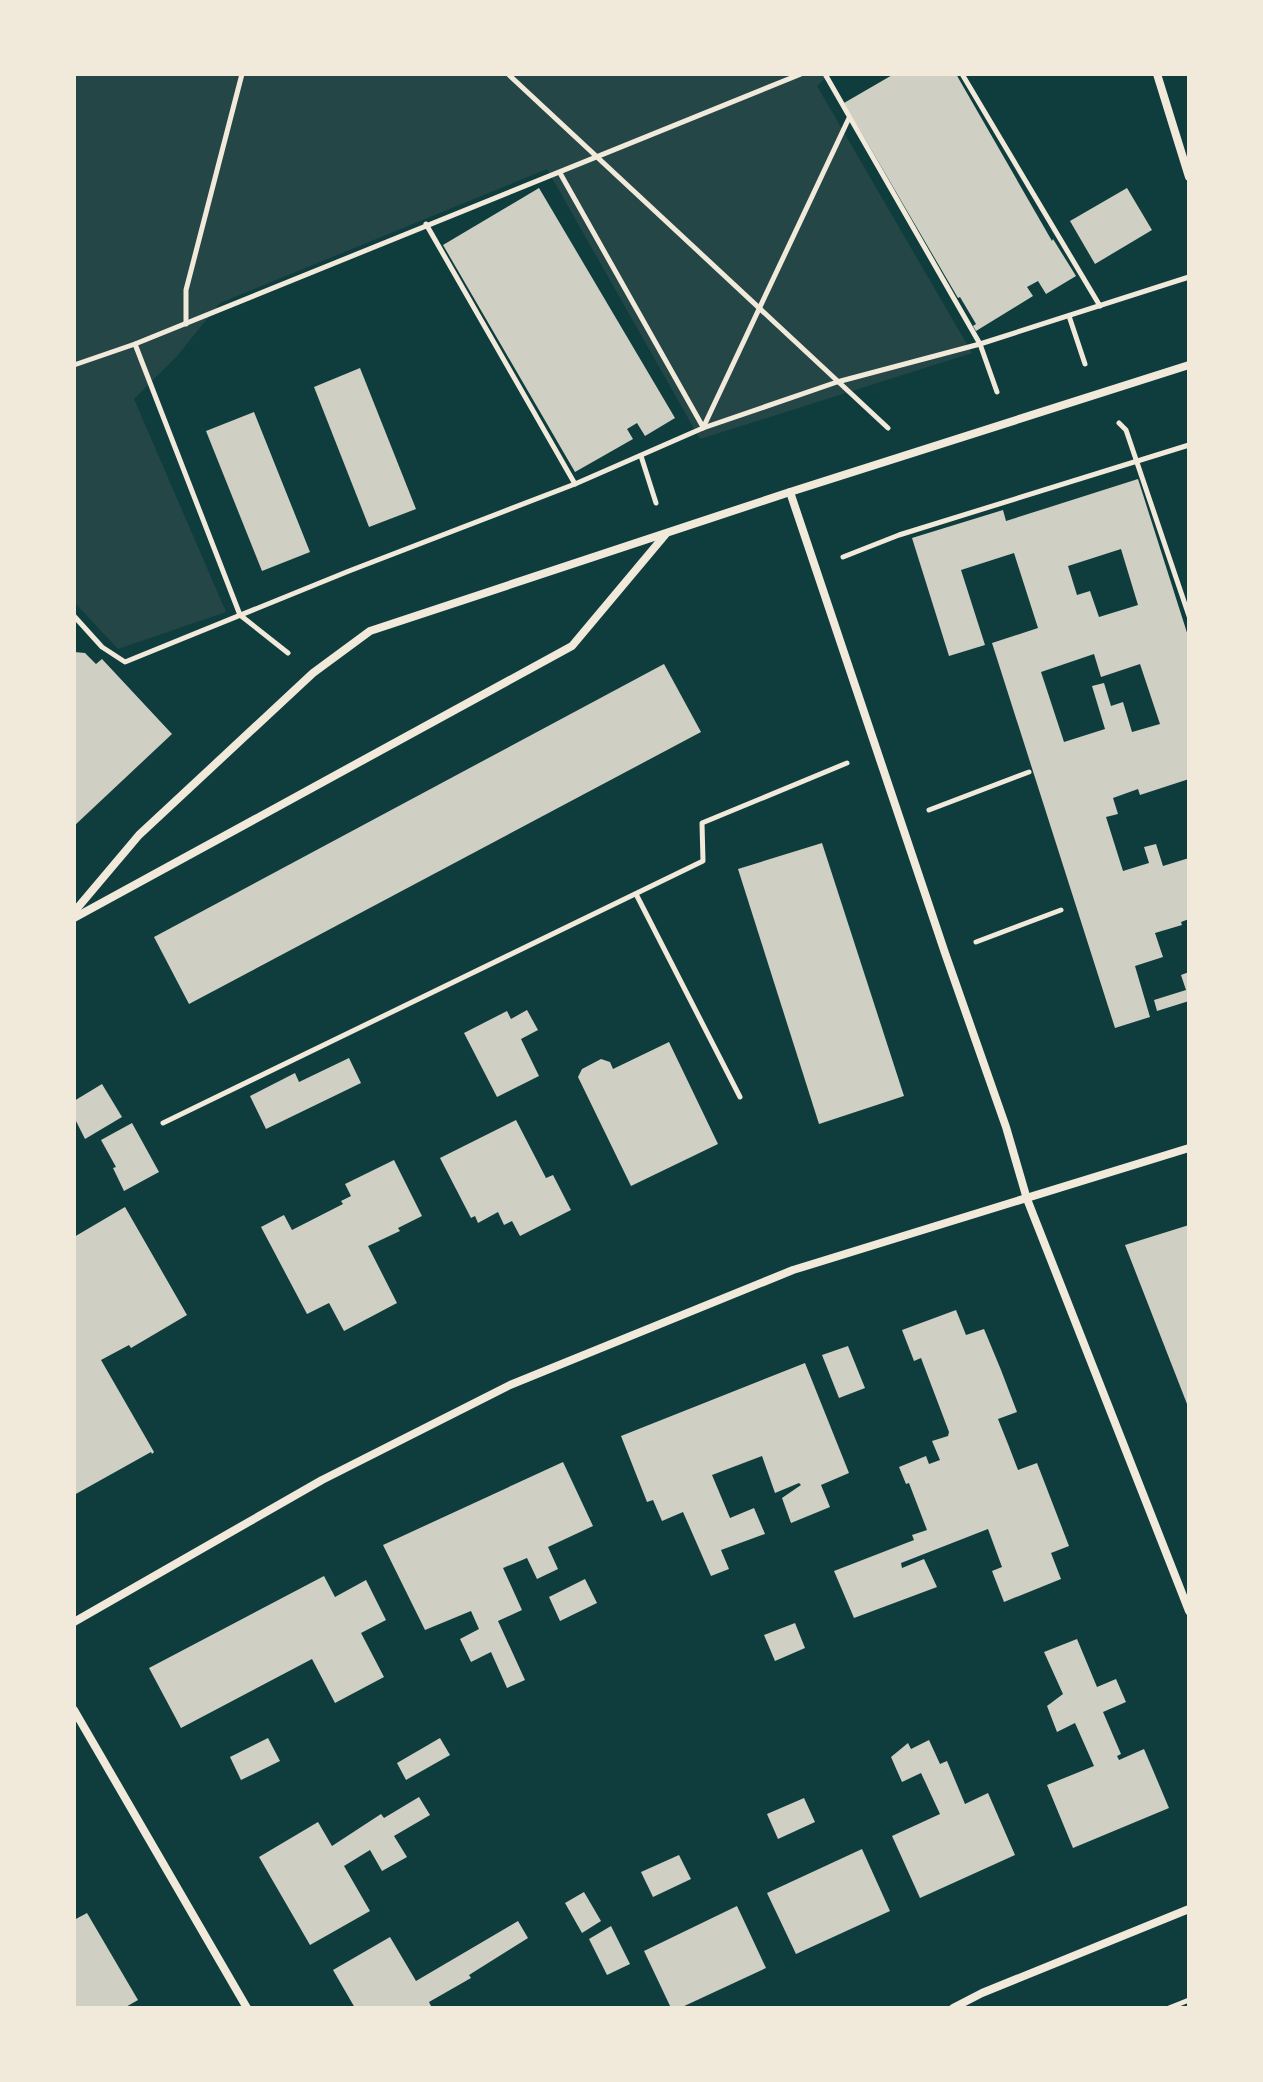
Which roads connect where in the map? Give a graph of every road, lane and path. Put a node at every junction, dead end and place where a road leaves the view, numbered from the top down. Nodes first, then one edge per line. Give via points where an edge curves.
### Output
1 (242, 74) edge
2 (508, 74) edge
3 (801, 74) edge
4 (825, 74) edge
5 (962, 74) edge
6 (1157, 74) edge
7 (849, 117) junction
8 (596, 158) junction
9 (560, 173) junction
10 (1189, 177) edge
11 (426, 224) junction
12 (1189, 277) edge
13 (1100, 306) junction
14 (758, 307) junction
15 (1069, 316) junction
16 (186, 324) junction
17 (135, 344) junction
18 (980, 344) junction
19 (74, 365) edge
20 (1189, 365) edge
21 (837, 382) junction
22 (1092, 396) junction
23 (1006, 423) junction
24 (703, 428) junction
25 (1189, 445) edge
26 (916, 452) junction
27 (641, 456) junction
28 (1137, 462) junction
29 (575, 484) junction
30 (790, 492) junction
31 (665, 534) junction
32 (815, 567) junction
33 (1189, 590) edge
34 (1182, 593) junction
35 (240, 615) junction
36 (74, 616) edge
37 (1189, 616) edge
38 (313, 673) junction
39 (877, 751) junction
40 (1029, 772) dead end
41 (900, 821) junction
42 (636, 894) junction
43 (1061, 910) dead end
44 (74, 915) edge
45 (945, 953) junction
46 (740, 1097) dead end
47 (163, 1123) dead end
48 (1189, 1148) edge
49 (1027, 1199) junction
50 (1189, 1611) edge
51 (74, 1622) edge
52 (74, 1710) edge
53 (1189, 1909) edge
54 (1189, 2000) edge
55 (247, 2008) edge
56 (953, 2008) edge
57 (1169, 2008) edge

1 - 16 path via 186,290
2 - 8 path
3 - 8 path
4 - 7 path
5 - 13 path
6 - 10 street
7 - 14 path
7 - 18 path
8 - 9 path
8 - 14 path
9 - 11 path
9 - 24 path
11 - 16 path
11 - 29 path
12 - 13 path
13 - 15 path
14 - 21 path
14 - 24 path
15 - 18 path
15 - 22 path
16 - 17 path
17 - 19 path
17 - 35 path
18 - 21 path
18 - 23 path
20 - 22 street
21 - 24 path
21 - 26 path
22 - 23 street
22 - 28 path via 1126,430
23 - 26 street
24 - 27 path
25 - 28 path
26 - 30 street
27 - 29 path
27 - 31 path
28 - 32 path via 899,535
28 - 34 path
29 - 35 path
30 - 31 street
30 - 32 street
31 - 38 street via 370,631
31 - 44 street via 572,646
32 - 39 street
33 - 34 path
34 - 37 path
35 - 36 path via 125,662 102,647
35 - 38 path
38 - 44 street via 139,835
39 - 41 street
39 - 42 path via 702,823 703,861
40 - 41 path
41 - 45 street
42 - 46 path
42 - 47 path
43 - 45 path
45 - 49 street
48 - 49 street
49 - 50 street
49 - 51 street via 793,1270 510,1385 322,1480
52 - 55 street
53 - 56 street
54 - 57 path

